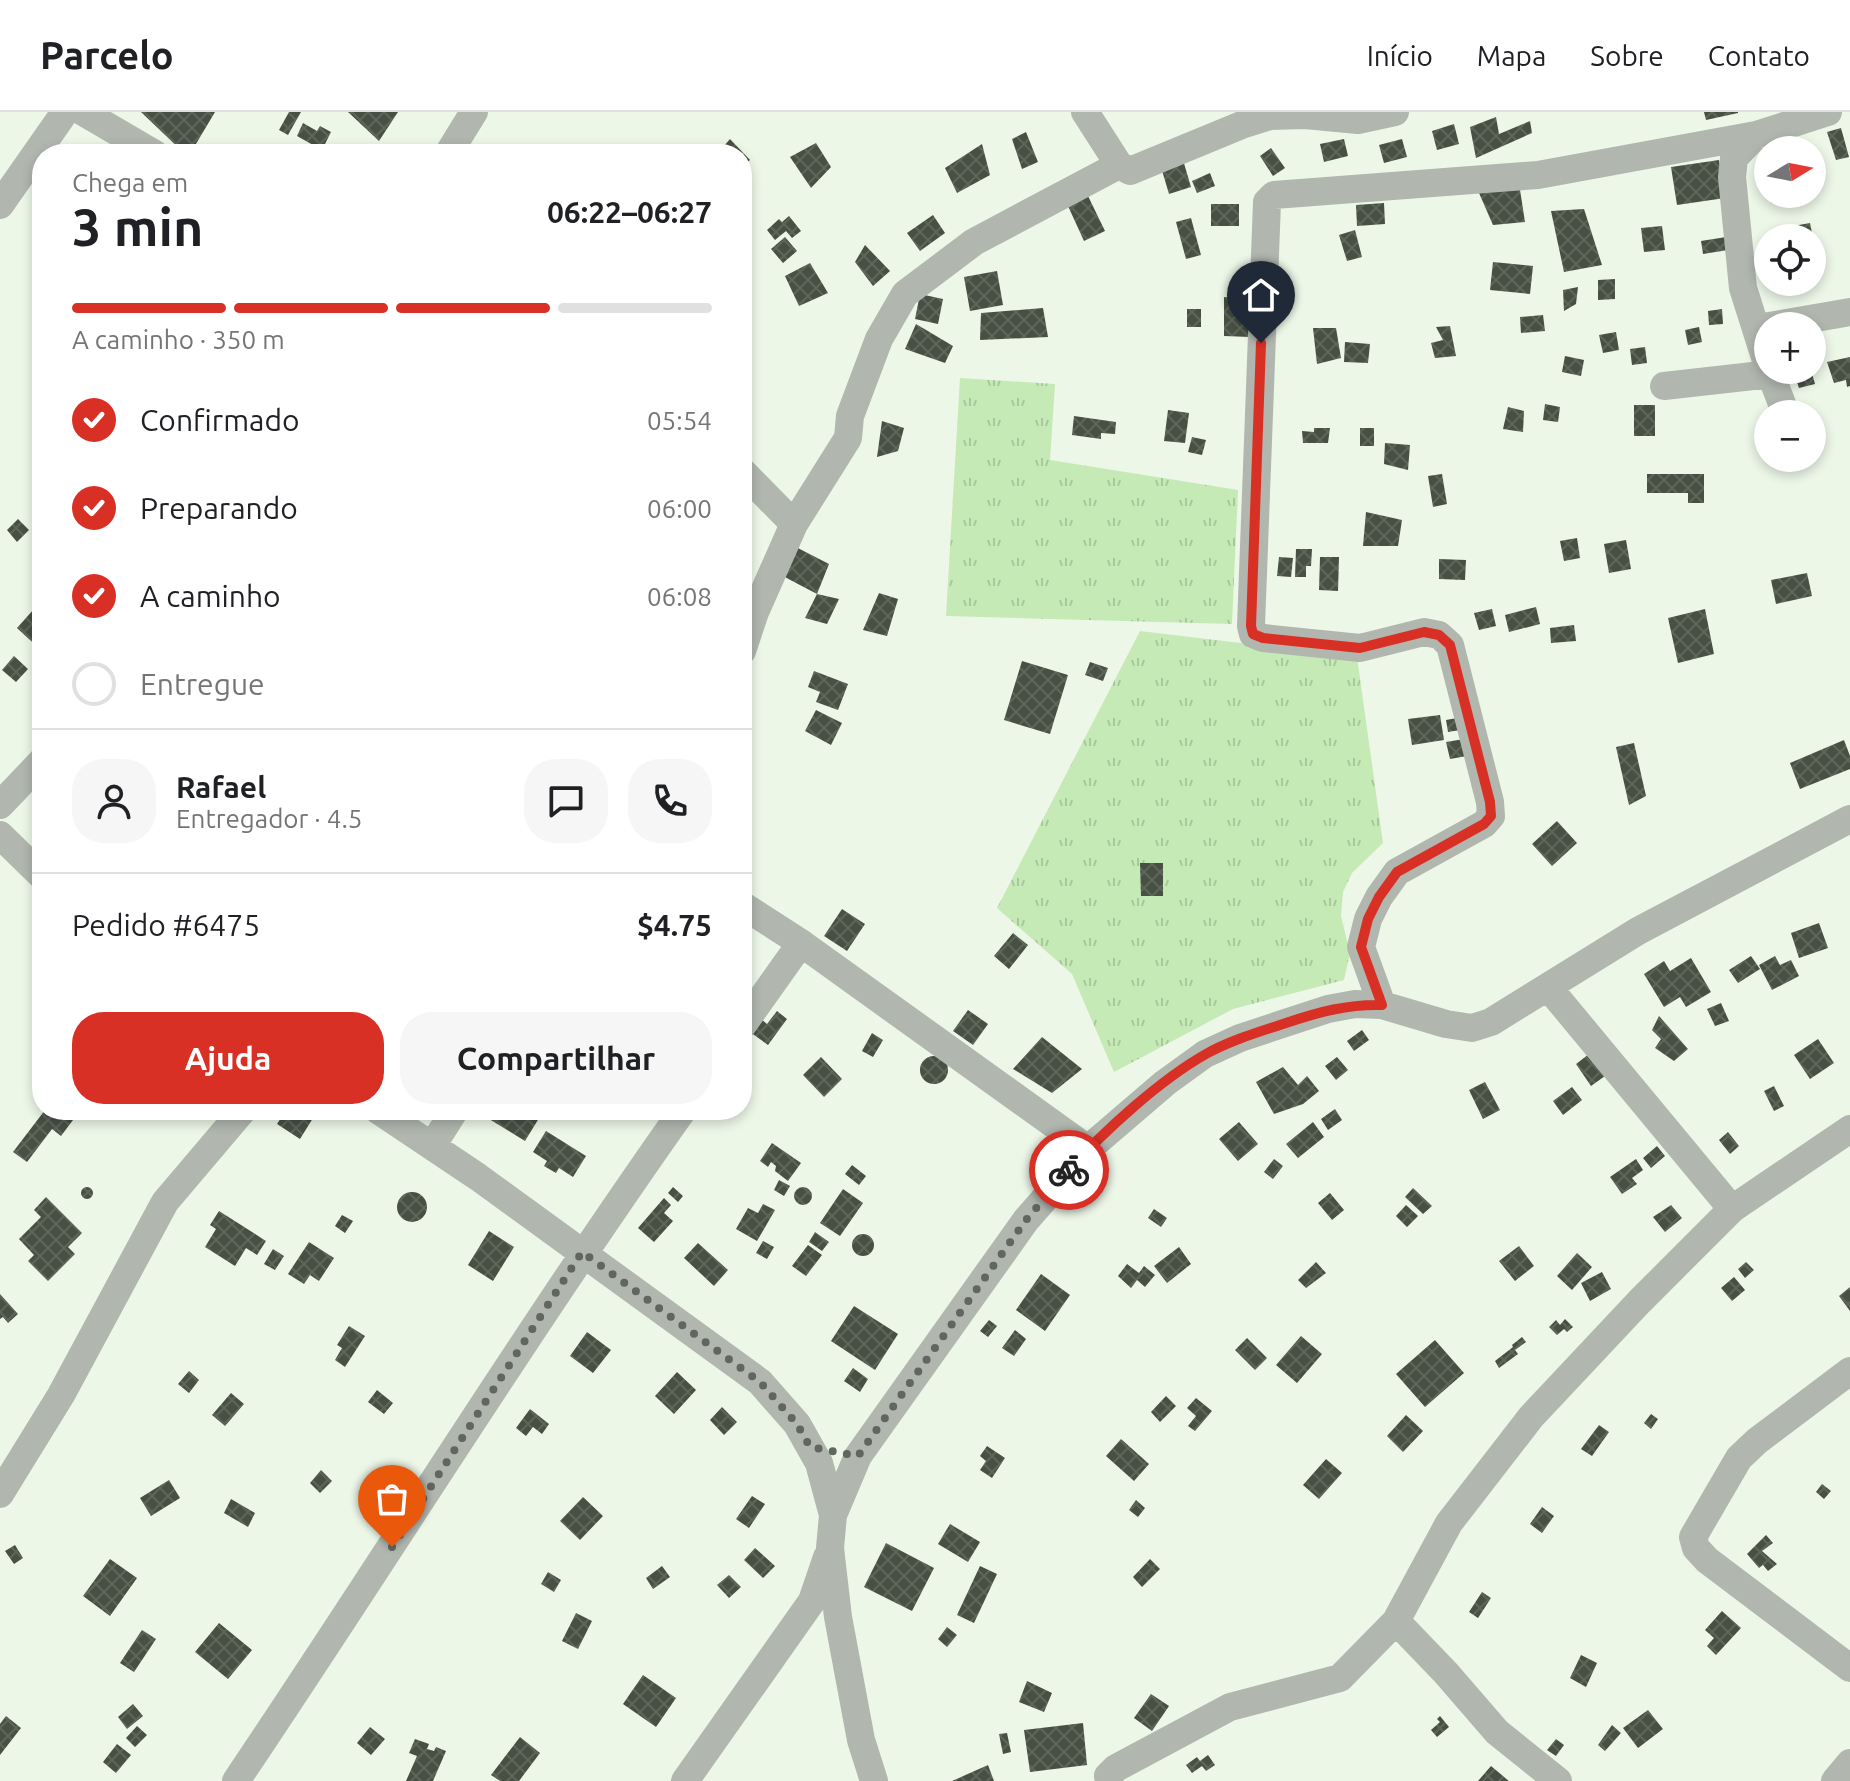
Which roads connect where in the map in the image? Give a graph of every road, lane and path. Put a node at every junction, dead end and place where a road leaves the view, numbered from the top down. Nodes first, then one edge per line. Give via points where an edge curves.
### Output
1 (65, 112) edge
2 (83, 112) edge
3 (474, 112) edge
4 (1085, 112) edge
5 (1395, 112) edge
6 (1828, 112) edge
7 (1752, 124) edge
8 (43, 144) edge
9 (138, 144) edge
10 (454, 144) edge
11 (32, 159) edge
12 (1119, 165) junction
13 (0, 205) edge
14 (1756, 312) edge
15 (1850, 312) edge
16 (1826, 316) edge
17 (1754, 372) edge
18 (1664, 386) dead end
19 (752, 481) edge
20 (794, 524) junction
21 (752, 621) edge
22 (32, 771) edge
23 (0, 805) edge
24 (1850, 819) edge
25 (0, 835) edge
26 (32, 866) edge
27 (752, 911) edge
28 (801, 943) junction
29 (1548, 987) junction
30 (1382, 1005) junction
31 (752, 1012) edge
32 (235, 1120) edge
33 (393, 1120) edge
34 (449, 1120) edge
35 (676, 1120) edge
36 (1850, 1129) edge
37 (432, 1146) junction
38 (1088, 1149) junction
39 (1732, 1209) junction
40 (582, 1252) junction
41 (1850, 1371) edge
42 (810, 1447) junction
43 (858, 1456) junction
44 (0, 1494) edge
45 (833, 1515) junction
46 (830, 1548) junction
47 (812, 1601) junction
48 (838, 1617) junction
49 (1396, 1621) junction
50 (1850, 1668) edge
51 (1850, 1763) edge
52 (236, 1781) edge
53 (685, 1781) edge
54 (874, 1781) edge
55 (1109, 1781) edge
56 (1558, 1781) edge
57 (1835, 1781) edge

1 - 8 street
2 - 9 street
3 - 10 street
4 - 12 street
5 - 12 street via 1358,120 1270,116 1130,171
6 - 7 street
7 - 14 street via 1734,158 1732,177 1743,288
7 - 30 street via 1538,175 1274,195 1267,202 1253,634 1360,648 1424,632 1439,635 1450,645 1490,802 1491,816 1484,824 1397,872 1379,897 1361,947
11 - 13 street
12 - 20 street via 974,242 905,294 879,339 850,416 848,438
15 - 16 street
17 - 18 street
19 - 20 street
20 - 21 street
22 - 23 street
24 - 29 street via 1638,931
25 - 26 street
27 - 28 street
28 - 31 street
28 - 38 street
29 - 30 street via 1472,1028
29 - 39 street
30 - 38 street via 1328,1009 1205,1054
32 - 44 street via 165,1202 61,1395
33 - 37 street
34 - 37 street
35 - 40 street
36 - 39 street
37 - 40 street
38 - 43 street via 1026,1220
39 - 49 street via 1531,1417 1449,1523
40 - 42 street via 760,1382
40 - 52 street
41 - 50 street via 1739,1458 1693,1537 1707,1560
42 - 43 street
42 - 45 street
43 - 45 street
45 - 46 street
46 - 47 street
46 - 48 street
47 - 48 street
47 - 53 street
48 - 54 street
49 - 55 street via 1340,1678 1230,1707 1116,1768
49 - 56 street via 1497,1732
51 - 57 street

